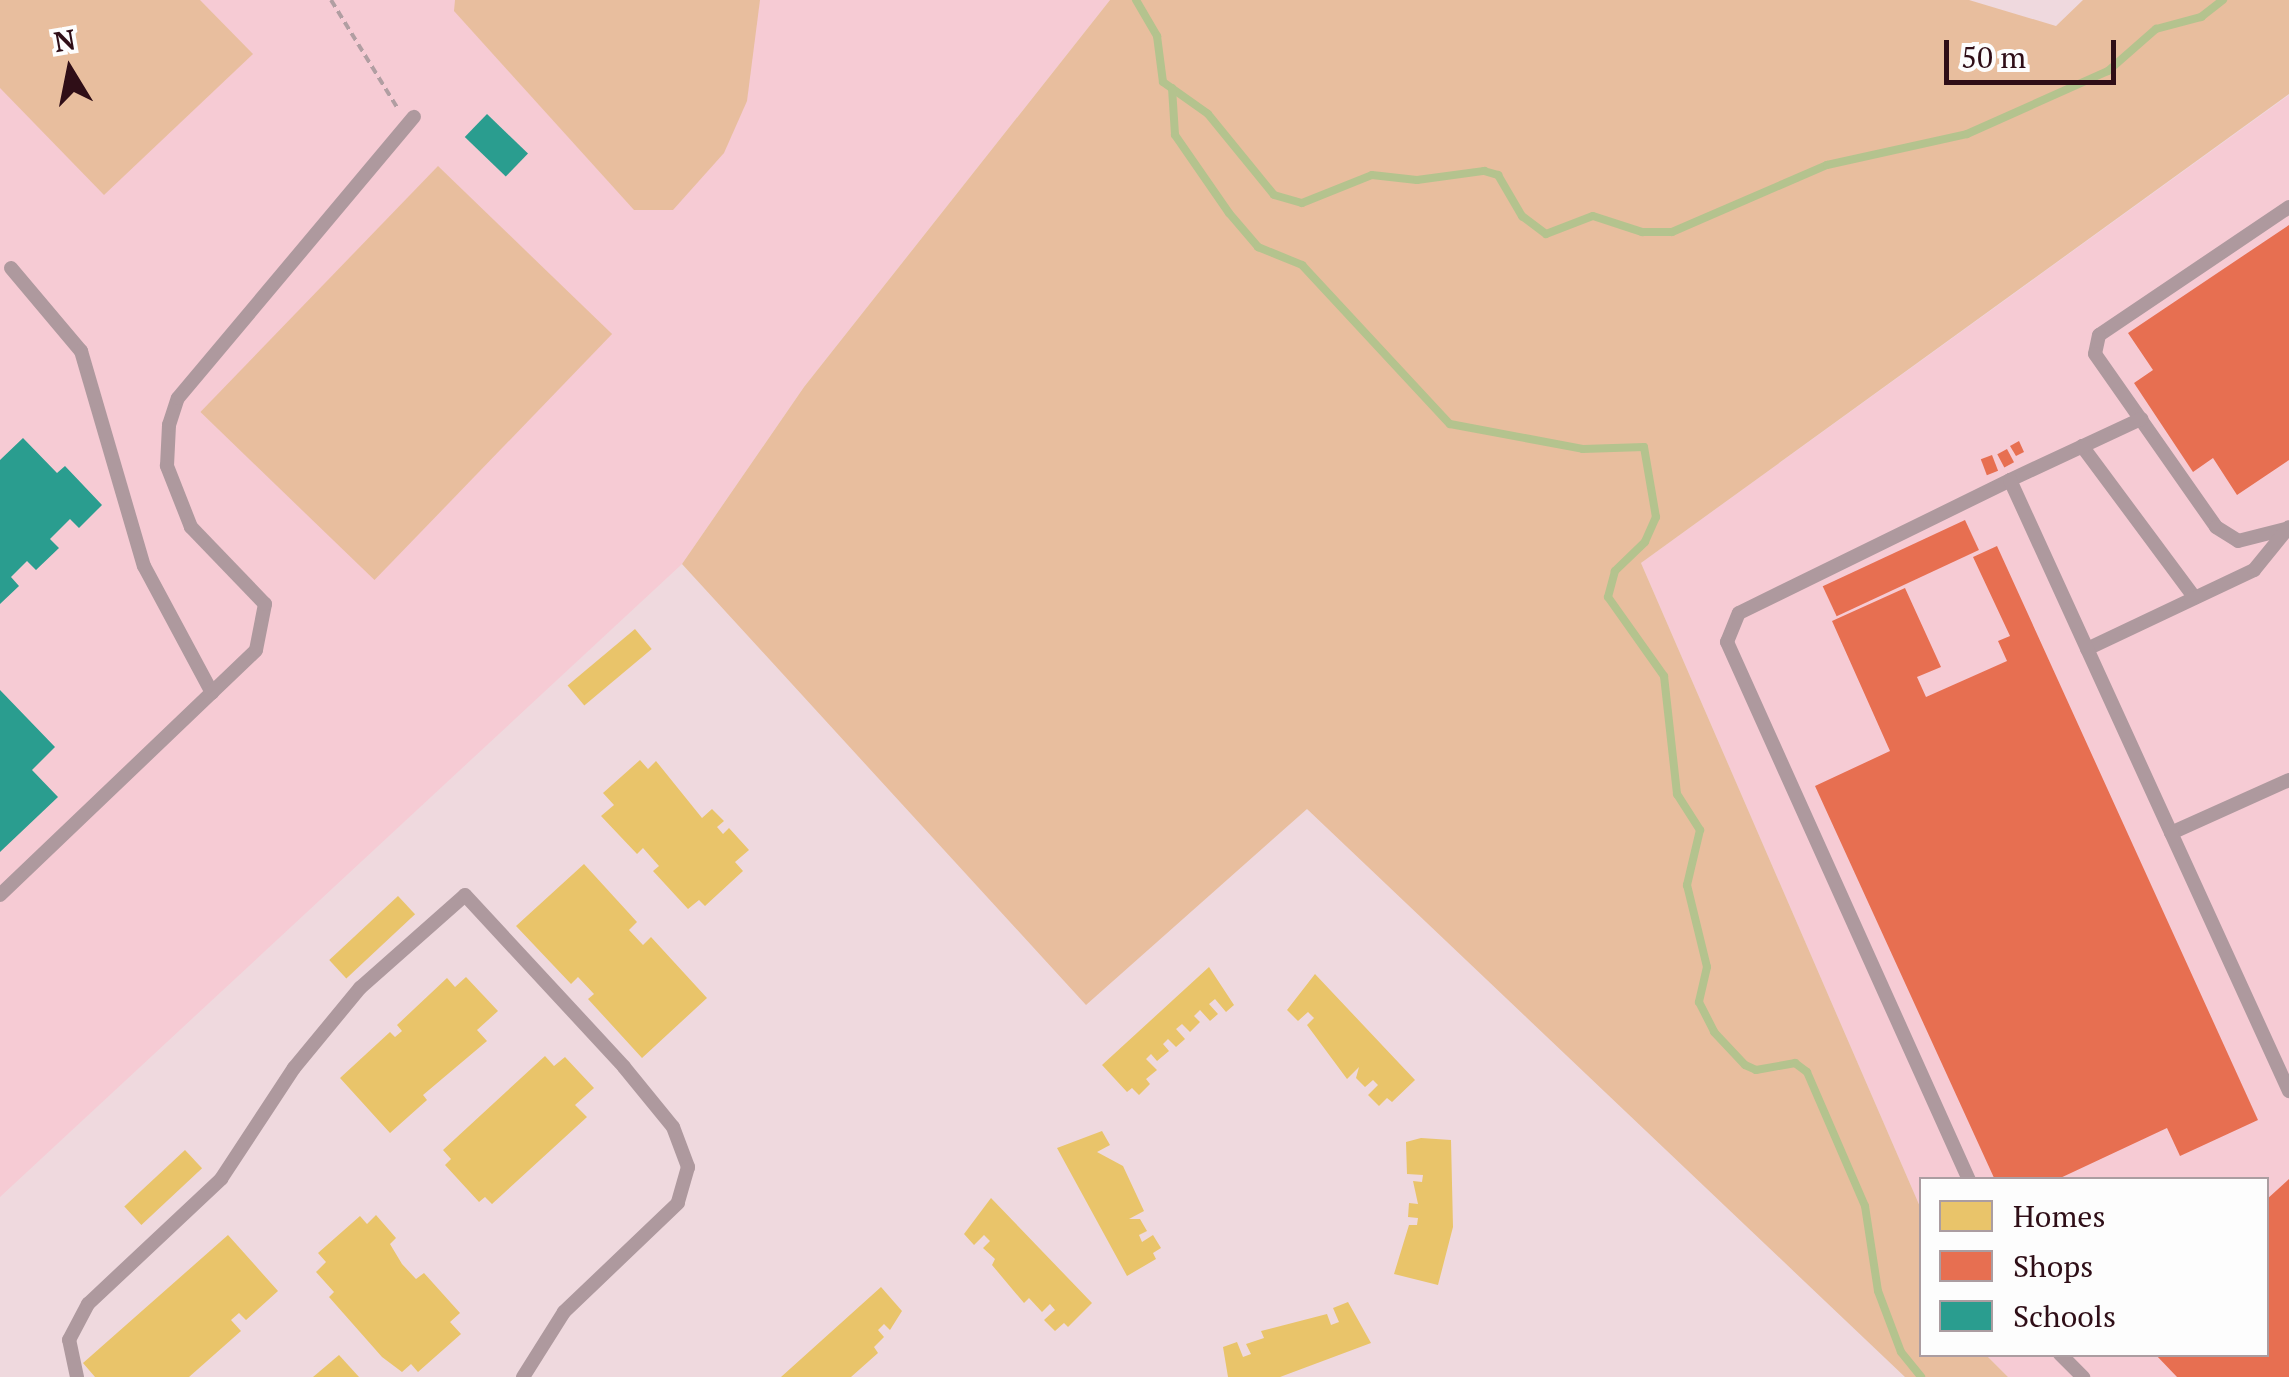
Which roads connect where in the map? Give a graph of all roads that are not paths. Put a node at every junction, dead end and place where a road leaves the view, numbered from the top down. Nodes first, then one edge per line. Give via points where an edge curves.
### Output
1 (411, 122) road end
2 (2289, 207) edge
3 (11, 268) dead end
4 (2140, 420) junction
5 (2082, 446) junction
6 (2010, 480) junction
7 (2288, 528) edge
8 (2195, 598) junction
9 (2087, 650) junction
10 (212, 693) junction
11 (2289, 780) edge
12 (2171, 833) junction
13 (0, 896) edge
14 (2289, 1090) edge
15 (1968, 1177) edge
16 (2063, 1357) edge
17 (76, 1377) edge
18 (522, 1377) edge
19 (2083, 1377) edge

1 - 10 lane via 173,411 168,466 178,500 191,526 265,604 256,650
2 - 4 lane via 2099,335 2095,354
3 - 10 lane via 81,350 144,566
4 - 5 lane
4 - 7 lane via 2216,526 2238,541
5 - 6 lane
5 - 8 lane
6 - 9 lane
6 - 15 lane via 1739,612 1727,642
7 - 8 lane via 2254,570
8 - 9 lane
9 - 12 lane
10 - 13 lane
11 - 12 lane
12 - 14 lane
16 - 19 lane
17 - 18 lane via 69,1340 88,1304 221,1179 294,1068 360,988 466,895 624,1066 673,1128 688,1166 678,1203 564,1312

